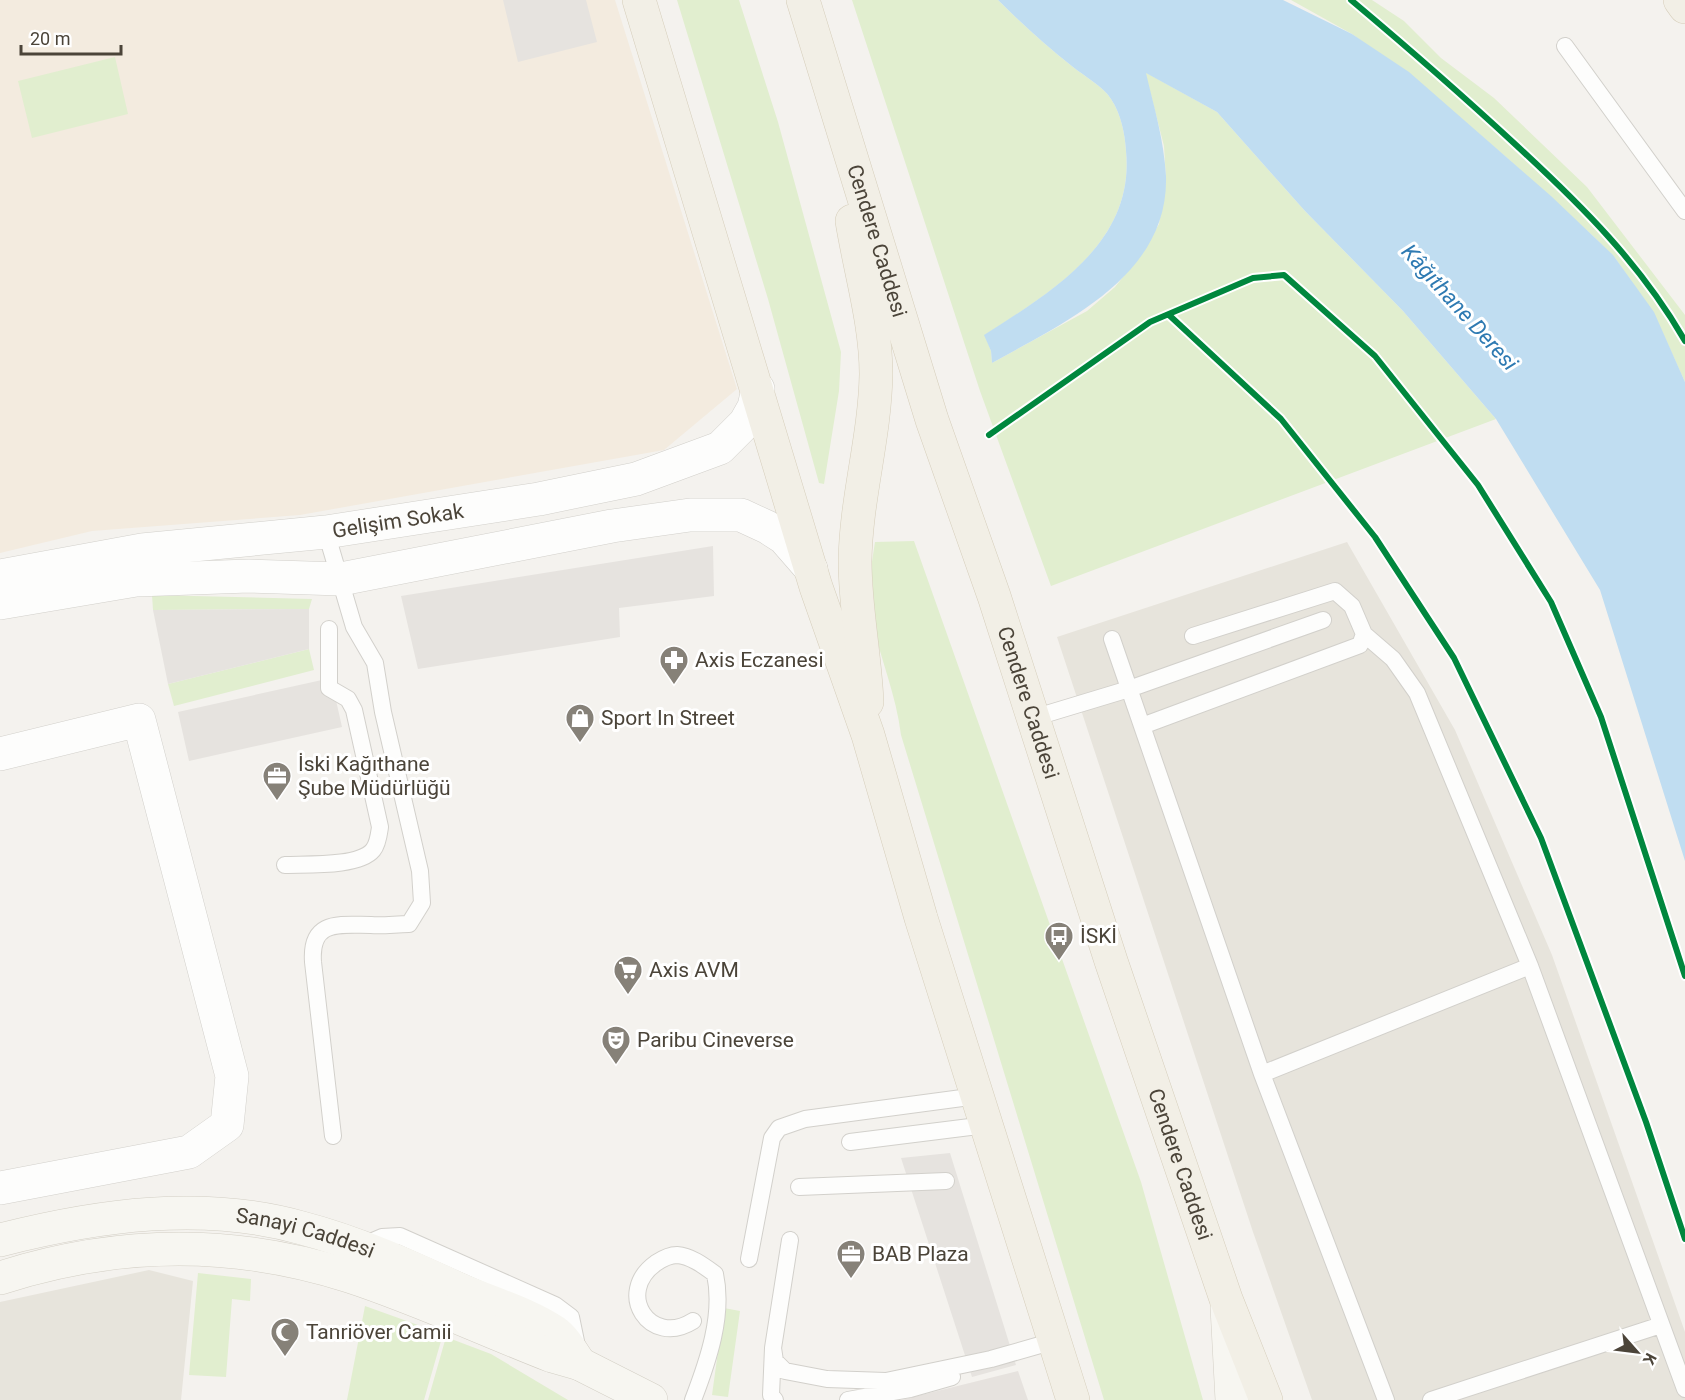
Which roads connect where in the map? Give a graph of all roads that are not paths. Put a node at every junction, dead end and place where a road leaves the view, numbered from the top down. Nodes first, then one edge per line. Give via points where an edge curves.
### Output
1 (639, 0) edge
2 (803, 0) edge
3 (1680, 0) edge
4 (1685, 7) edge
5 (1565, 46) dead end
6 (835, 109) junction
7 (1685, 210) edge
8 (758, 389) junction
9 (326, 532) junction
10 (812, 569) junction
11 (0, 576) edge
12 (341, 579) junction
13 (0, 603) edge
14 (1323, 620) dead end
15 (329, 629) dead end
16 (1364, 634) junction
17 (1193, 636) dead end
18 (1112, 639) dead end
19 (1129, 689) junction
20 (1034, 718) junction
21 (1142, 726) junction
22 (868, 735) junction
23 (0, 754) edge
24 (285, 865) dead end
25 (1530, 966) junction
26 (1262, 1074) junction
27 (981, 1110) junction
28 (333, 1136) dead end
29 (849, 1142) dead end
30 (946, 1181) dead end
31 (799, 1187) dead end
32 (0, 1188) edge
33 (1, 1237) edge
34 (790, 1240) dead end
35 (749, 1259) dead end
36 (5, 1277) edge
37 (1226, 1299) junction
38 (693, 1322) dead end
39 (1662, 1325) junction
40 (1054, 1341) junction
41 (773, 1348) junction
42 (991, 1359) junction
43 (580, 1364) junction
44 (799, 1375) junction
45 (1685, 1389) edge
46 (651, 1400) edge
47 (693, 1400) edge
48 (775, 1400) edge
49 (780, 1400) edge
50 (848, 1400) edge
51 (1073, 1400) edge
52 (1232, 1400) edge
53 (1266, 1400) edge
54 (1386, 1400) edge
55 (1431, 1400) edge

1 - 8 main road
2 - 6 main road, Cendere Caddesi
3 - 4 main road
5 - 7 lane
6 - 20 main road, Cendere Caddesi via 932,420
6 - 22 main road via 876,372 855,564
8 - 9 street, Gelişim Sokak via 745,423 720,448 636,479 539,499
8 - 10 main road
9 - 11 street, Gelişim Sokak via 142,550
9 - 12 lane
10 - 12 street via 784,538 741,515 690,514
10 - 22 main road
12 - 13 street via 249,576 136,580
12 - 28 lane via 354,627 375,663 420,871 422,903 409,924 339,924 316,936 313,955
14 - 19 lane
15 - 24 lane via 329,688 348,699 354,710 380,827 378,840 363,858
16 - 17 lane via 1352,606 1335,591
16 - 21 lane via 1360,645
16 - 25 lane via 1393,659 1417,693
18 - 19 lane
19 - 20 lane
19 - 21 lane
20 - 37 main road, Cendere Caddesi via 1111,961
21 - 26 lane
22 - 27 main road
23 - 32 street via 139,720 232,1076 227,1125 189,1152
25 - 26 lane
25 - 39 lane
26 - 54 lane
27 - 29 lane
27 - 35 lane via 805,1119 778,1128 772,1138
27 - 40 main road
30 - 31 lane
33 - 36 street
33 - 43 main road, Sanayi Caddesi via 130,1215 175,1212 243,1216 301,1227 530,1319 557,1333
34 - 41 lane
36 - 43 main road, Sanayi Caddesi via 98,1255 143,1249 225,1249 348,1276
37 - 52 main road
37 - 53 main road, Cendere Caddesi
38 - 47 lane via 683,1328 663,1329 644,1318 637,1287 645,1271 663,1258 677,1255 698,1262 715,1274 719,1292 710,1353
39 - 45 lane
39 - 55 lane
40 - 42 lane
40 - 51 main road
41 - 44 lane via 775,1361 785,1371
41 - 48 lane via 771,1395
42 - 44 lane via 886,1381 856,1382
42 - 50 lane via 943,1380
43 - 46 main road, Sanayi Caddesi
44 - 49 lane via 785,1380 779,1389

